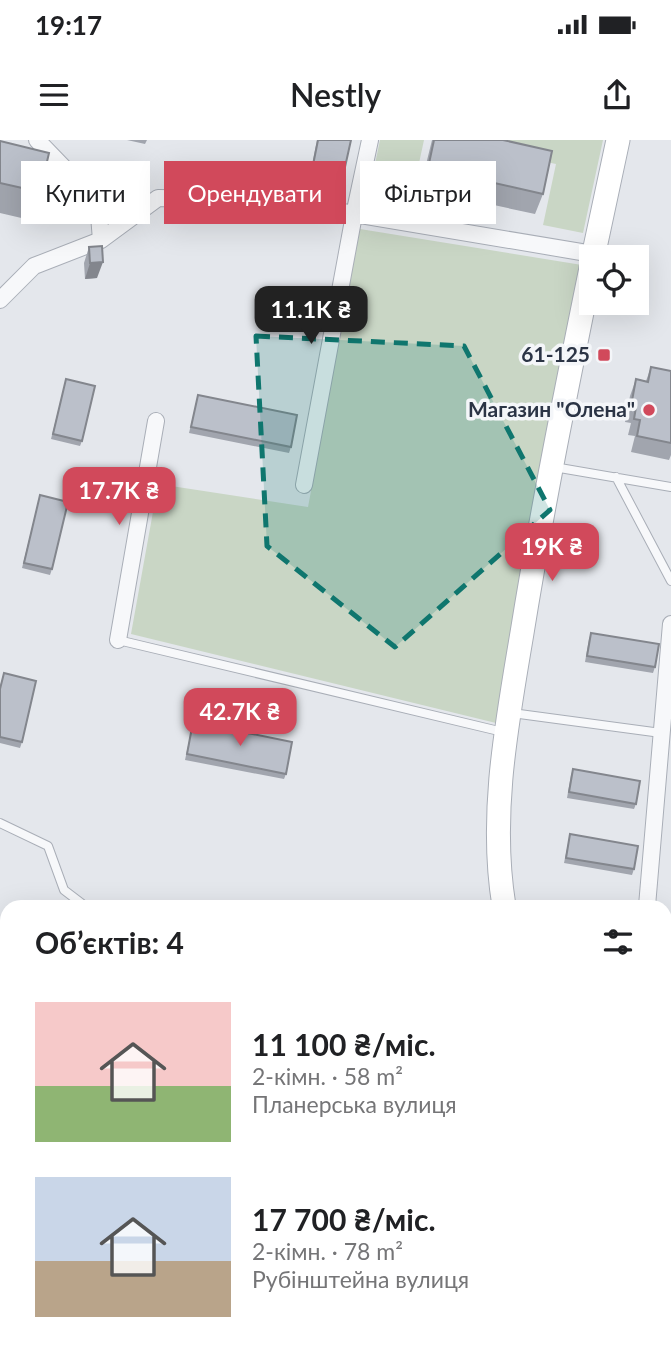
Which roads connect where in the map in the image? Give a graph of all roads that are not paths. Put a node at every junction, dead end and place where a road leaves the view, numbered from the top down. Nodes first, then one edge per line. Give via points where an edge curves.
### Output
1 (37, 140) edge
2 (370, 140) edge
3 (618, 140) edge
4 (354, 215) junction
5 (101, 240) junction
6 (595, 245) edge
7 (579, 256) edge
8 (0, 300) edge
9 (581, 315) edge
10 (156, 421) dead end
11 (551, 466) junction
12 (616, 477) junction
13 (303, 485) dead end
14 (671, 486) edge
15 (671, 581) edge
16 (671, 624) edge
17 (118, 640) joint
18 (508, 723) junction
19 (661, 733) junction
20 (0, 823) edge
21 (77, 900) edge
22 (504, 900) edge
23 (647, 900) edge

1 - 5 street via 98,202
2 - 4 street
3 - 6 main road
4 - 5 street via 271,200 158,198
4 - 7 street
4 - 13 street
5 - 8 street via 34,266
9 - 11 main road
10 - 17 street
11 - 12 lane
11 - 18 main road
12 - 14 lane
12 - 15 lane
16 - 19 street
17 - 18 lane
18 - 19 lane
18 - 22 main road via 498,829
19 - 23 street
20 - 21 lane via 48,846 64,890

